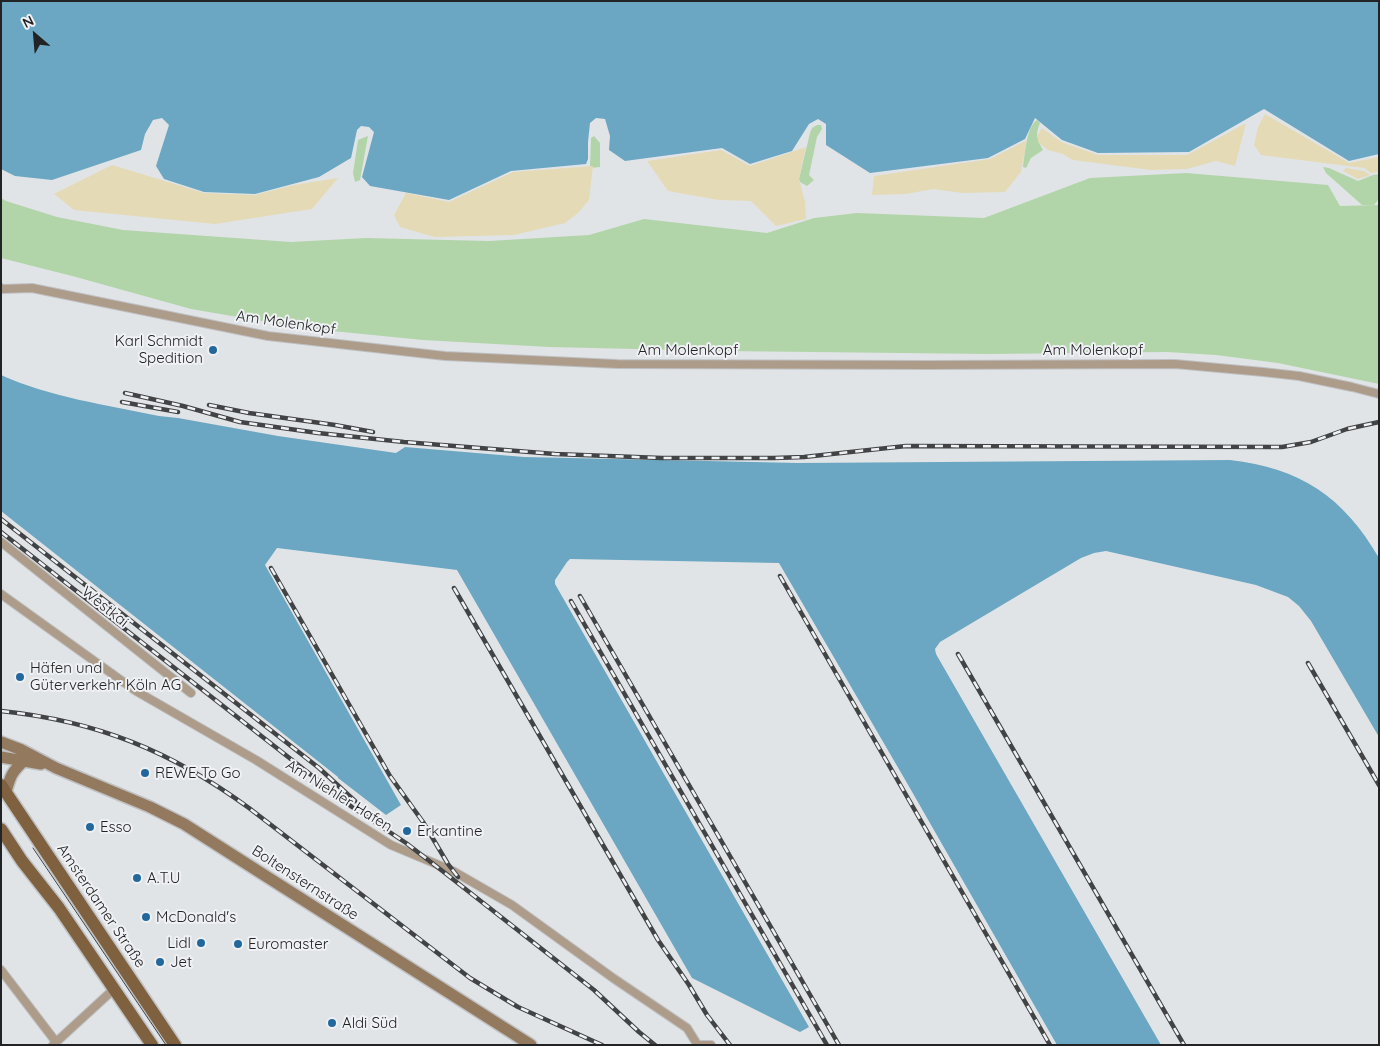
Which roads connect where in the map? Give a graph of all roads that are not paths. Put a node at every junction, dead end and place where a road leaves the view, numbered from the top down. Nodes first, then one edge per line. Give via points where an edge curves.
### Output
1 (1, 288) edge
2 (1379, 394) edge
3 (1, 542) edge
4 (1, 594) edge
5 (191, 694) dead end
6 (1, 742) edge
7 (1, 757) edge
8 (24, 761) junction
9 (52, 766) junction
10 (4, 789) edge
11 (1, 829) edge
12 (43, 848) junction
13 (19, 857) junction
14 (1, 970) edge
15 (114, 989) junction
16 (55, 1043) edge
17 (152, 1045) edge
18 (175, 1045) edge
19 (531, 1045) edge
20 (696, 1045) edge
21 (711, 1045) edge

1 - 2 street, Am Molenkopf via 32,288 268,336 445,356 617,364 1175,364 1299,376
3 - 5 street, Westkai
4 - 20 street, Am Niehler Hafen via 136,691 256,760 391,845 453,871 512,905 687,1028
6 - 9 main road, Boltensternstraße
7 - 8 main road, Boltensternstraße
8 - 9 main road, Boltensternstraße
8 - 10 main road via 15,769
9 - 19 main road, Boltensternstraße via 150,806 184,824
10 - 12 main road, Amsterdamer Straße
11 - 13 main road
12 - 13 main road via 33,841 26,841 19,849
12 - 18 main road, Amsterdamer Straße
13 - 15 main road via 59,908
14 - 16 street
15 - 16 street
15 - 17 main road
20 - 21 street, Am Niehler Hafen

